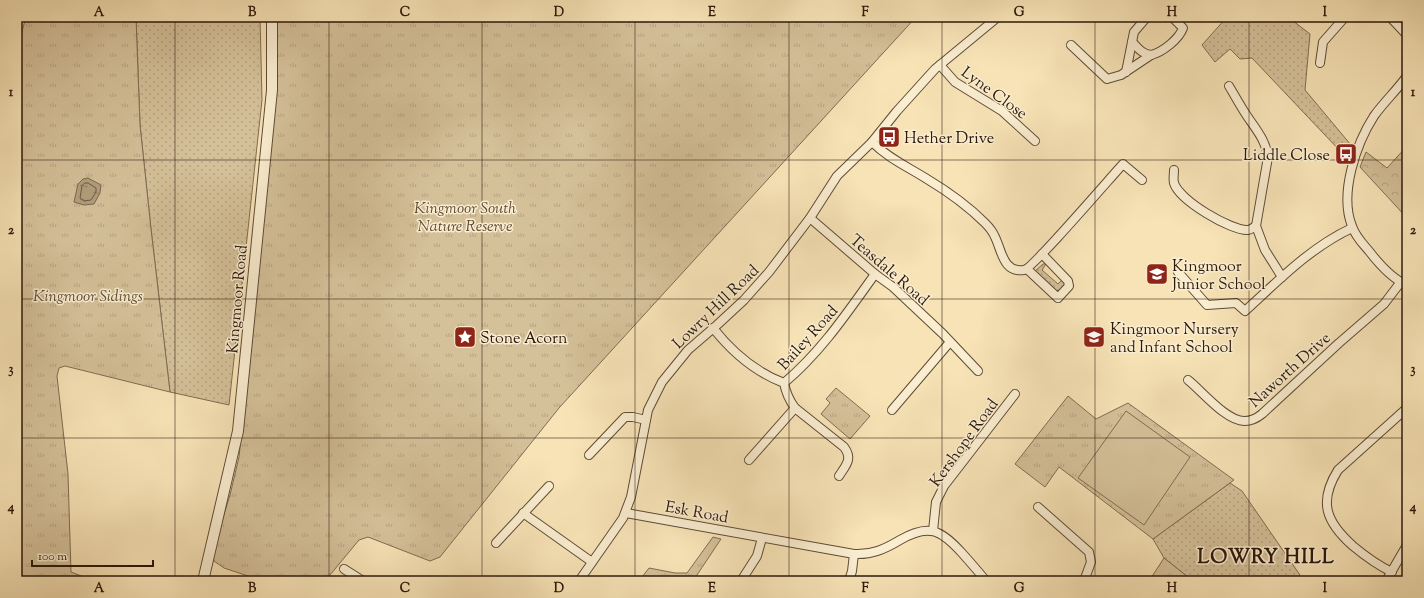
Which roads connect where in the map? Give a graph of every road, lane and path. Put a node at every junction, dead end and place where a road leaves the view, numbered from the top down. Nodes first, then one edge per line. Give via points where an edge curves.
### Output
1 (272, 17) edge
2 (998, 17) edge
3 (1148, 17) edge
4 (1172, 17) edge
5 (1345, 17) edge
6 (1390, 17) edge
7 (1407, 35) edge
8 (1132, 42) junction
9 (1071, 44) dead end
10 (1151, 55) junction
11 (1320, 63) dead end
12 (940, 65) junction
13 (1126, 72) junction
14 (1407, 76) edge
15 (1229, 86) dead end
16 (1035, 141) dead end
17 (872, 142) junction
18 (1172, 175) dead end
19 (1142, 180) dead end
20 (810, 218) junction
21 (1256, 226) junction
22 (1352, 228) junction
23 (1042, 254) junction
24 (1028, 269) junction
25 (1178, 272) dead end
26 (875, 274) junction
27 (1282, 277) junction
28 (1404, 284) edge
29 (713, 328) junction
30 (950, 342) junction
31 (978, 371) dead end
32 (1188, 380) dead end
33 (784, 383) junction
34 (1015, 394) dead end
35 (795, 408) junction
36 (1407, 408) edge
37 (892, 410) dead end
38 (646, 420) junction
39 (589, 455) dead end
40 (749, 460) dead end
41 (839, 476) dead end
42 (549, 486) dead end
43 (1038, 507) dead end
44 (524, 513) junction
45 (626, 513) junction
46 (933, 531) junction
47 (762, 538) junction
48 (496, 543) dead end
49 (1407, 545) edge
50 (854, 554) junction
51 (592, 562) junction
52 (344, 570) dead end
53 (1392, 572) junction
54 (203, 581) edge
55 (363, 581) edge
56 (579, 581) edge
57 (741, 581) edge
58 (849, 581) edge
59 (986, 581) edge
60 (1084, 581) edge
61 (1386, 581) edge

1 - 54 street, Kingmoor Road via 272,90 238,431
2 - 12 street, Lowry Hill Road
3 - 8 street via 1134,32
4 - 10 street via 1183,28 1182,32 1157,54
5 - 11 street via 1323,42
6 - 7 street
8 - 10 street via 1141,52
8 - 13 street
9 - 13 street via 1107,79
10 - 13 street
12 - 16 street, Lyne Close via 955,82 1002,111
12 - 17 street, Lowry Hill Road
14 - 22 street via 1374,116 1355,158 1348,189 1349,219
15 - 21 street via 1267,149 1268,157
17 - 20 street, Lowry Hill Road via 837,176
17 - 24 street via 985,223 995,236 1006,264 1016,269
18 - 21 street via 1178,189 1205,213 1238,228 1248,230
19 - 23 street via 1123,164
20 - 26 street, Teasdale Road
20 - 29 street, Lowry Hill Road via 769,272 744,300
21 - 27 street via 1265,250
22 - 27 street via 1311,252
22 - 28 street via 1378,263
23 - 24 street
23 - 24 street via 1070,286 1058,298
25 - 27 street via 1207,305 1236,303 1246,311
26 - 30 street, Teasdale Road via 893,287
26 - 33 street, Bailey Road via 835,330
28 - 32 street, Naworth Drive via 1253,420 1244,422 1230,416
29 - 33 street, Bailey Road via 738,355 771,378
29 - 38 street, Lowry Hill Road via 688,350 662,382 648,410
30 - 31 street, Teasdale Road
30 - 37 street
33 - 35 street via 790,402
34 - 46 street, Kershope Road via 944,486 936,502
35 - 40 street
35 - 41 street via 848,453 849,459
36 - 53 street via 1338,470 1331,480 1327,498 1330,520 1334,528 1365,556
38 - 39 street via 625,417
38 - 45 street, Lowry Hill Road via 632,496
42 - 44 street
43 - 60 street via 1090,552 1091,562
44 - 48 street
44 - 51 street
45 - 47 street, Esk Road
45 - 51 street, Lowry Hill Road
46 - 50 street, Esk Road via 915,533 878,552
46 - 59 street via 951,541
47 - 50 street, Esk Road
47 - 57 street via 757,556
49 - 53 street
50 - 58 street
51 - 56 street, Lowry Hill Road
52 - 55 street
53 - 61 street

